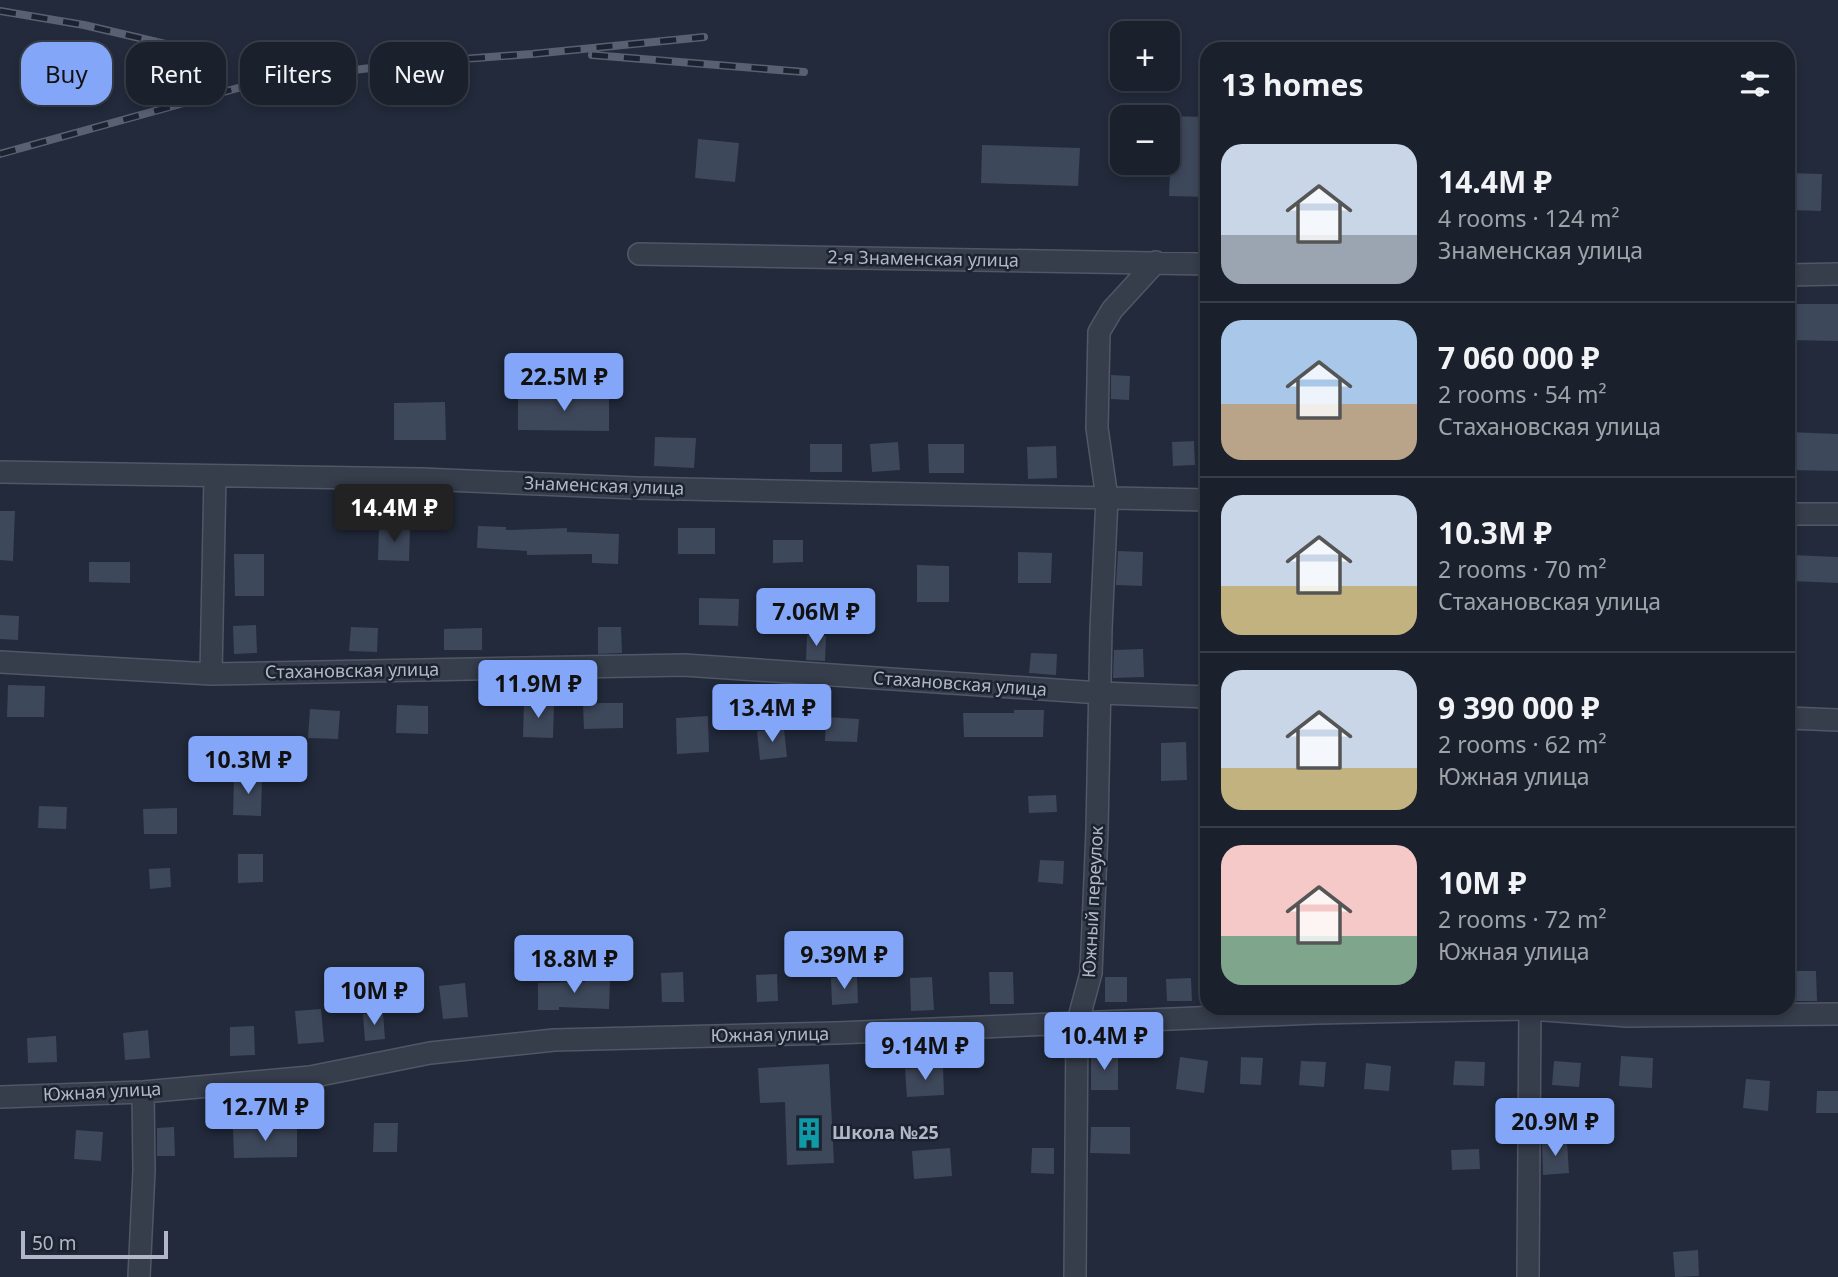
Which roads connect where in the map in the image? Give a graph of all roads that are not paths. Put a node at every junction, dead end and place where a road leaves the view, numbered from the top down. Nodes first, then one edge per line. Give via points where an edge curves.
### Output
1 (639, 254) dead end
2 (1156, 262) junction
3 (1200, 264) edge
4 (1838, 274) edge
5 (1795, 275) edge
6 (0, 472) edge
7 (215, 476) junction
8 (1107, 498) junction
9 (1200, 499) edge
10 (1795, 514) edge
11 (1838, 514) edge
12 (0, 662) edge
13 (211, 674) junction
14 (1100, 693) junction
15 (1200, 697) edge
16 (1795, 718) edge
17 (1838, 720) edge
18 (1795, 1014) edge
19 (1838, 1014) edge
20 (1276, 1015) edge
21 (1530, 1015) edge
22 (1615, 1015) edge
23 (1732, 1015) edge
24 (1077, 1025) junction
25 (143, 1091) junction
26 (0, 1097) edge
27 (139, 1277) edge
28 (1076, 1277) edge
29 (1528, 1277) edge

1 - 2 street, 2-я Знаменская улица
2 - 3 street, 2-я Знаменская улица
2 - 8 street, Южный переулок via 1112,310 1100,332 1097,428
4 - 5 street
6 - 7 street, Знаменская улица
7 - 8 street, Знаменская улица
7 - 13 street
8 - 9 street, Знаменская улица
8 - 14 street, Южный переулок
10 - 11 street
12 - 13 street, Стахановская улица
13 - 14 street, Стахановская улица via 684,665
14 - 15 street, Стахановская улица
14 - 24 street, Южный переулок via 1091,973
16 - 17 street
18 - 19 street, Южная улица
20 - 24 street, Южная улица
21 - 29 street
22 - 23 street, Южная улица
24 - 25 street, Южная улица via 554,1040 430,1053 310,1077
24 - 28 street, Южный переулок
25 - 26 street, Южная улица
25 - 27 street

